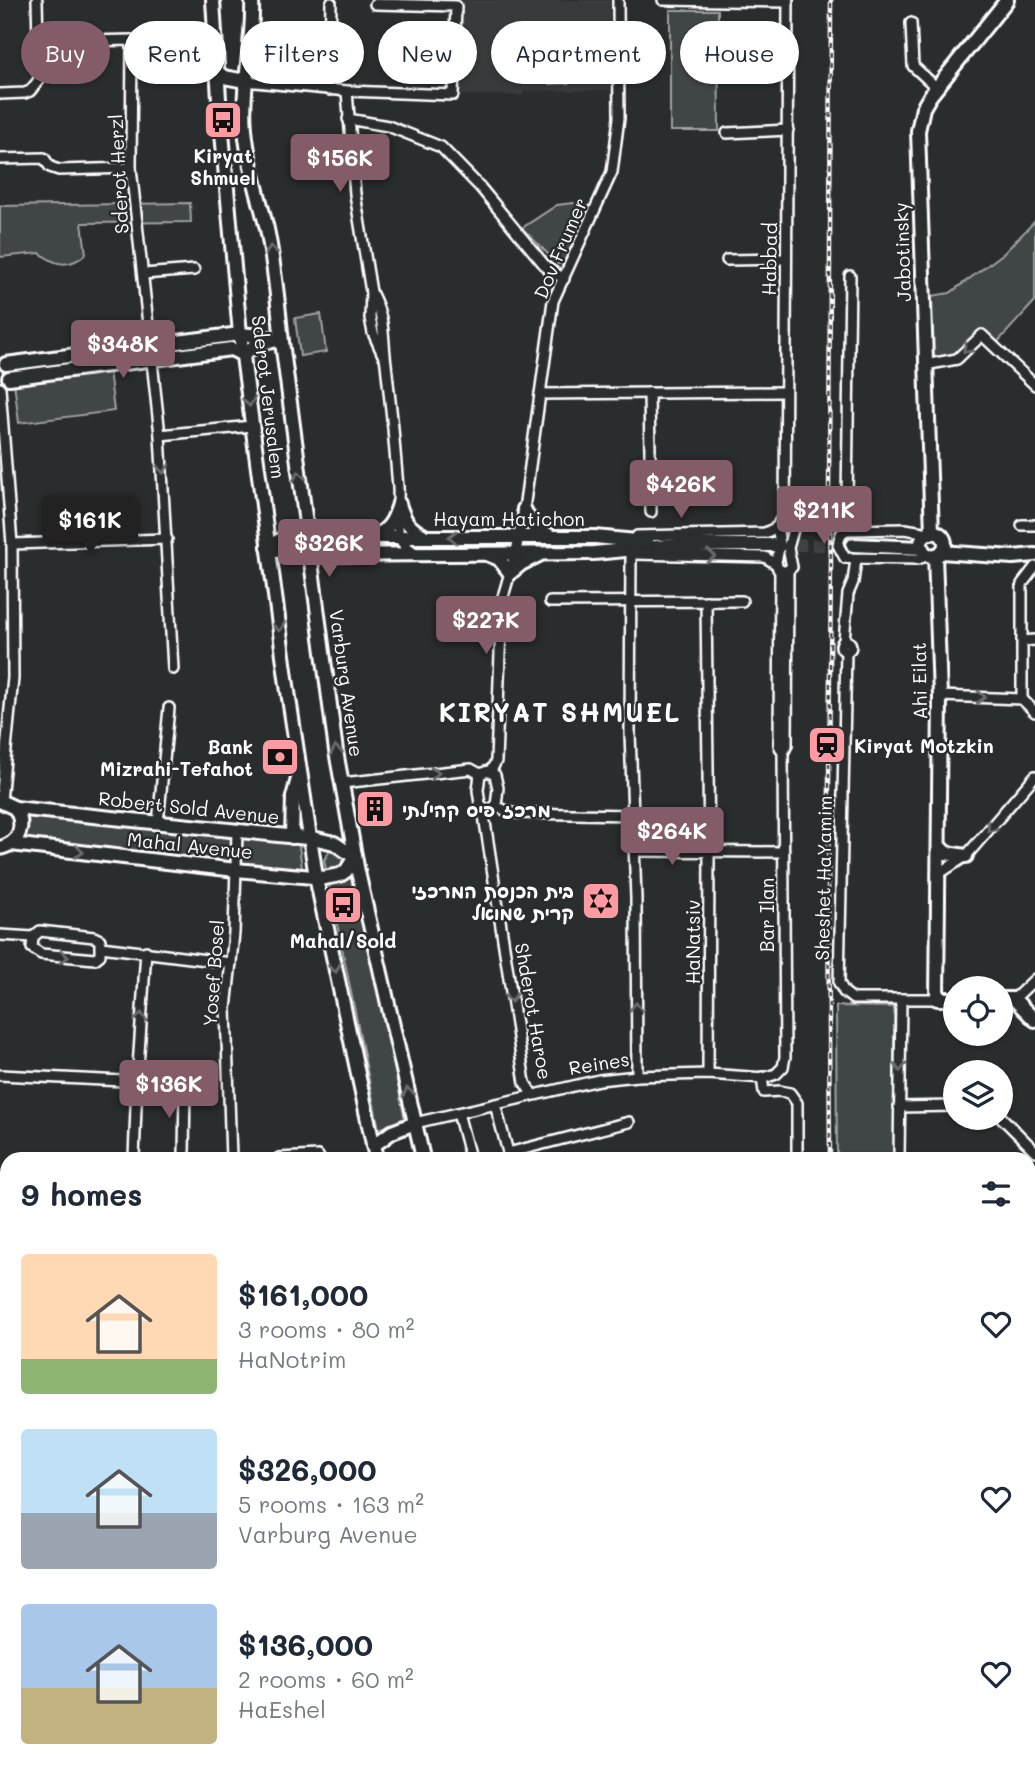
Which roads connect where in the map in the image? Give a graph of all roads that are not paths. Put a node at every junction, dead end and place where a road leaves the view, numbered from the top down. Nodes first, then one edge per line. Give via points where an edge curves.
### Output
1 (37, 0) edge
2 (213, 0) edge
3 (252, 0) edge
4 (618, 0) edge
5 (663, 0) edge
6 (713, 0) edge
7 (1007, 0) edge
8 (788, 1) edge
9 (331, 3) dead end
10 (375, 4) dead end
11 (38, 21) edge
12 (214, 21) edge
13 (253, 21) edge
14 (911, 23) dead end
15 (110, 41) edge
16 (35, 84) edge
17 (218, 84) edge
18 (246, 84) edge
19 (274, 84) edge
20 (937, 88) junction
21 (329, 90) junction
22 (347, 91) junction
23 (0, 94) edge
24 (348, 119) junction
25 (788, 130) junction
26 (727, 133) dead end
27 (0, 159) edge
28 (131, 168) junction
29 (786, 259) junction
30 (727, 260) dead end
31 (194, 270) dead end
32 (143, 274) junction
33 (850, 276) dead end
34 (564, 279) junction
35 (371, 292) junction
36 (381, 314) junction
37 (370, 318) junction
38 (239, 320) junction
39 (384, 330) junction
40 (373, 333) junction
41 (240, 334) junction
42 (225, 336) junction
43 (280, 341) junction
44 (153, 353) junction
45 (243, 355) junction
46 (385, 360) junction
47 (3, 362) edge
48 (925, 365) junction
49 (3, 384) edge
50 (1035, 385) edge
51 (785, 392) junction
52 (649, 393) junction
53 (540, 394) junction
54 (252, 426) junction
55 (160, 435) junction
56 (3, 467) edge
57 (303, 500) junction
58 (399, 505) junction
59 (524, 509) junction
60 (652, 512) dead end
61 (785, 519) junction
62 (1022, 525) dead end
63 (1035, 525) edge
64 (777, 527) junction
65 (846, 530) junction
66 (519, 536) junction
67 (550, 536) junction
68 (308, 537) junction
69 (373, 537) junction
70 (399, 537) junction
71 (426, 537) junction
72 (595, 537) junction
73 (332, 538) junction
74 (167, 540) junction
75 (12, 544) junction
76 (932, 544) junction
77 (677, 545) junction
78 (773, 545) tunnel mouth
79 (853, 545) tunnel mouth
80 (268, 546) junction
81 (516, 552) junction
82 (480, 553) junction
83 (553, 553) junction
84 (594, 553) junction
85 (310, 554) junction
86 (337, 554) junction
87 (417, 554) junction
88 (631, 554) junction
89 (1035, 555) edge
90 (1013, 557) junction
91 (856, 559) junction
92 (1035, 566) edge
93 (781, 568) junction
94 (510, 573) junction
95 (313, 578) junction
96 (631, 601) junction
97 (706, 601) junction
98 (742, 601) dead end
99 (550, 602) dead end
100 (1035, 640) edge
101 (1022, 641) junction
102 (173, 669) dead end
103 (940, 696) junction
104 (1022, 699) junction
105 (169, 708) dead end
106 (1035, 712) edge
107 (301, 771) junction
108 (491, 771) junction
109 (480, 775) junction
110 (1035, 776) edge
111 (342, 783) junction
112 (1, 801) edge
113 (496, 806) junction
114 (15, 808) junction
115 (483, 809) junction
116 (633, 815) junction
117 (158, 823) junction
118 (237, 832) junction
119 (292, 837) junction
120 (311, 839) junction
121 (5, 846) edge
122 (940, 847) junction
123 (635, 851) junction
124 (783, 852) junction
125 (709, 853) junction
126 (967, 856) junction
127 (355, 857) junction
128 (236, 870) junction
129 (940, 873) junction
130 (295, 875) junction
131 (316, 877) junction
132 (320, 898) junction
133 (0, 935) edge
134 (33, 937) junction
135 (101, 947) junction
136 (146, 951) junction
137 (231, 963) junction
138 (1035, 979) edge
139 (1013, 995) edge
140 (901, 999) junction
141 (937, 999) junction
142 (943, 999) edge
143 (1013, 1003) edge
144 (1035, 1020) edge
145 (708, 1074) junction
146 (776, 1074) joint
147 (0, 1075) edge
148 (637, 1076) junction
149 (762, 1077) junction
150 (137, 1082) junction
151 (533, 1094) junction
152 (495, 1104) junction
153 (943, 1106) edge
154 (899, 1107) junction
155 (458, 1112) junction
156 (430, 1119) junction
157 (629, 1122) dead end
158 (415, 1123) junction
159 (1013, 1129) edge
160 (418, 1137) junction
161 (1035, 1151) edge
162 (134, 1152) edge
163 (184, 1152) edge
164 (231, 1152) edge
165 (375, 1152) edge
166 (422, 1152) edge
167 (468, 1152) edge
168 (508, 1152) edge
169 (523, 1152) edge
170 (797, 1152) edge
171 (899, 1152) edge

1 - 11 street
2 - 12 street, Sderot Jerusalem
3 - 13 street, Varburg Avenue
4 - 34 street, Dov Frumer via 619,118 612,172
5 - 6 street
6 - 8 street
7 - 20 street, Jabotinsky
8 - 25 street, Habbad
9 - 21 street
10 - 22 street via 456,6 453,95
14 - 20 street via 914,66
15 - 28 street, Sderot Herzl via 132,40
16 - 23 street via 25,93
17 - 38 street, Sderot Jerusalem
43 -> 18 street, Varburg Avenue via 276,277 245,131
19 - 21 street
20 - 48 street, Jabotinsky via 923,108 918,131
21 - 22 street
22 - 24 street
24 - 34 street via 387,126 441,147 547,268
24 - 35 street
25 - 26 street
25 - 29 street, Habbad
27 - 28 street via 44,158 59,170
28 - 32 street, Sderot Herzl
29 - 30 street
29 - 51 street, Habbad
31 - 32 street
32 - 44 street, Sderot Herzl
33 - 65 street
34 - 53 street, Dov Frumer via 553,301
35 - 36 street
35 - 37 street
36 - 37 street via 375,312
36 - 39 street
37 - 40 street
38 - 41 street, Sderot Jerusalem
38 - 42 street
39 - 40 street via 379,335
39 - 46 street
40 - 46 street
41 - 42 street
41 - 43 street
41 - 45 street, Sderot Jerusalem
42 - 44 street
43 - 45 street via 261,342
57 -> 43 street, Varburg Avenue
44 - 45 street via 231,349
44 - 47 street
44 - 49 street
44 - 55 street, Sderot Herzl
45 -> 54 street, Sderot Jerusalem
46 - 58 street
47 - 49 street via 10,370
50 -> 48 street via 982,335 957,359
48 - 76 street, Jabotinsky
49 - 56 street
51 - 52 street
51 - 61 street, Habbad
52 - 53 street
52 - 60 street
53 - 59 street, Dov Frumer
54 - 55 street
54 - 80 street, Sderot Jerusalem
55 -> 74 street, Sderot Herzl
56 - 75 street
57 - 68 street, Varburg Avenue
57 - 73 street via 317,526
58 - 69 street via 393,523
58 - 70 street
58 - 71 street via 410,528
59 - 66 street, Dov Frumer
59 - 67 street via 533,526
61 - 64 street
61 - 93 street, Habbad via 793,527 788,548 793,564
62 - 63 street
64 - 72 street via 765,533
64 - 93 street
65 - 76 street via 905,529
65 - 91 street via 839,539 840,551 845,558
66 - 67 street, Hayam Hatichon
66 -> 71 street, Hayam Hatichon
66 - 81 street, Dov Frumer
67 - 72 street, Hayam Hatichon
68 - 73 street, Hayam Hatichon
68 - 80 street, Hayam Hatichon via 284,538
68 - 85 street, Varburg Avenue
69 - 70 street, Hayam Hatichon
69 - 73 street, Hayam Hatichon
70 - 71 street, Hayam Hatichon
70 - 87 street
72 - 77 street, Hayam Hatichon
74 - 75 street
74 - 102 street, Sderot Herzl
75 - 112 street via 13,678
76 - 79 street
76 - 90 street
76 - 91 street via 919,559
76 - 103 street, Ahi Eilat
77 - 78 street
77 - 84 street, Hayam Hatichon
80 - 85 street, Hayam Hatichon via 285,553
80 -> 107 street, Sderot Jerusalem
81 - 82 street, Hayam Hatichon
81 - 83 street, Hayam Hatichon
81 - 94 street
82 - 87 street, Hayam Hatichon
82 - 94 street via 499,559
83 - 84 street, Hayam Hatichon
83 - 94 street via 530,559
84 - 88 street
85 - 86 street, Hayam Hatichon
85 - 95 street, Varburg Avenue
86 - 87 street, Hayam Hatichon
86 - 95 street via 318,567
88 -> 93 street via 765,557
88 - 96 street
89 - 90 street
90 - 92 street
91 - 140 street, Sheshet HaYamim via 848,594 845,646 839,983 853,999
92 - 101 street via 1022,584
93 - 124 street, Bar Ilan
94 - 108 street via 502,600 496,761
111 -> 95 street, Varburg Avenue
96 - 97 street
96 - 99 street
96 - 116 street
97 - 98 street
97 - 125 street, HaNatsiv
100 - 101 street
101 - 104 street
103 -> 104 street
103 - 122 street, Ahi Eilat
104 - 106 street
105 - 117 street
107 - 119 street via 293,796
107 - 120 street, Sderot Jerusalem
108 - 109 street
108 - 113 street via 497,781
111 -> 109 street via 471,769
109 - 115 street, Shderot Haroe
110 -> 126 street
111 - 127 street, Varburg Avenue
112 - 114 street
113 - 115 street
113 - 116 street via 511,813
114 - 117 street, Robert Sold Avenue
114 - 121 street via 20,831
115 -> 151 street, Shderot Haroe via 525,1083
116 - 123 street
117 - 118 street, Robert Sold Avenue
118 - 119 street, Robert Sold Avenue
118 - 128 street, Yosef Bosel
119 - 120 street, Robert Sold Avenue
120 - 127 street, Robert Sold Avenue via 334,843
120 - 131 street
121 -> 128 street, Mahal Avenue
122 - 126 street via 946,853
122 - 129 street, Ahi Eilat
123 - 125 street
148 -> 123 street
124 - 125 street
124 - 146 street, Bar Ilan via 785,1057
125 - 145 street, HaNatsiv
126 - 129 street
127 - 131 street, Mahal Avenue via 340,876
158 -> 127 street, Varburg Avenue
128 - 130 street, Mahal Avenue
128 - 137 street, Yosef Bosel
129 - 141 street, Ahi Eilat
130 - 131 street, Mahal Avenue
130 - 132 street via 313,886
131 - 132 street
132 -> 165 street
133 - 134 street
134 - 135 street via 40,931 94,937
134 -> 135 street via 32,948 41,954 95,959
135 - 136 street
136 - 137 street
150 -> 136 street
137 - 164 street, Yosef Bosel via 226,1009
138 - 139 street
140 - 141 street, Sheshet HaYamim
140 -> 154 street
141 - 142 street, Sheshet HaYamim
143 - 144 street
145 - 148 street, Reines
145 - 149 street, Reines
146 - 149 street, Reines
147 - 150 street
148 - 151 street, Reines
149 - 170 street via 764,1092 790,1093 797,1103
150 - 162 street
150 - 163 street via 185,1084
151 - 152 street, Reines
152 - 155 street, Reines
152 - 168 street
153 - 154 street
154 - 171 street
155 - 156 street, Reines
155 - 167 street
156 - 158 street, Reines
156 - 160 street
157 - 169 street
158 - 160 street, Varburg Avenue
158 - 165 street, Reines via 392,1132
159 - 161 street
160 - 166 street, Varburg Avenue

